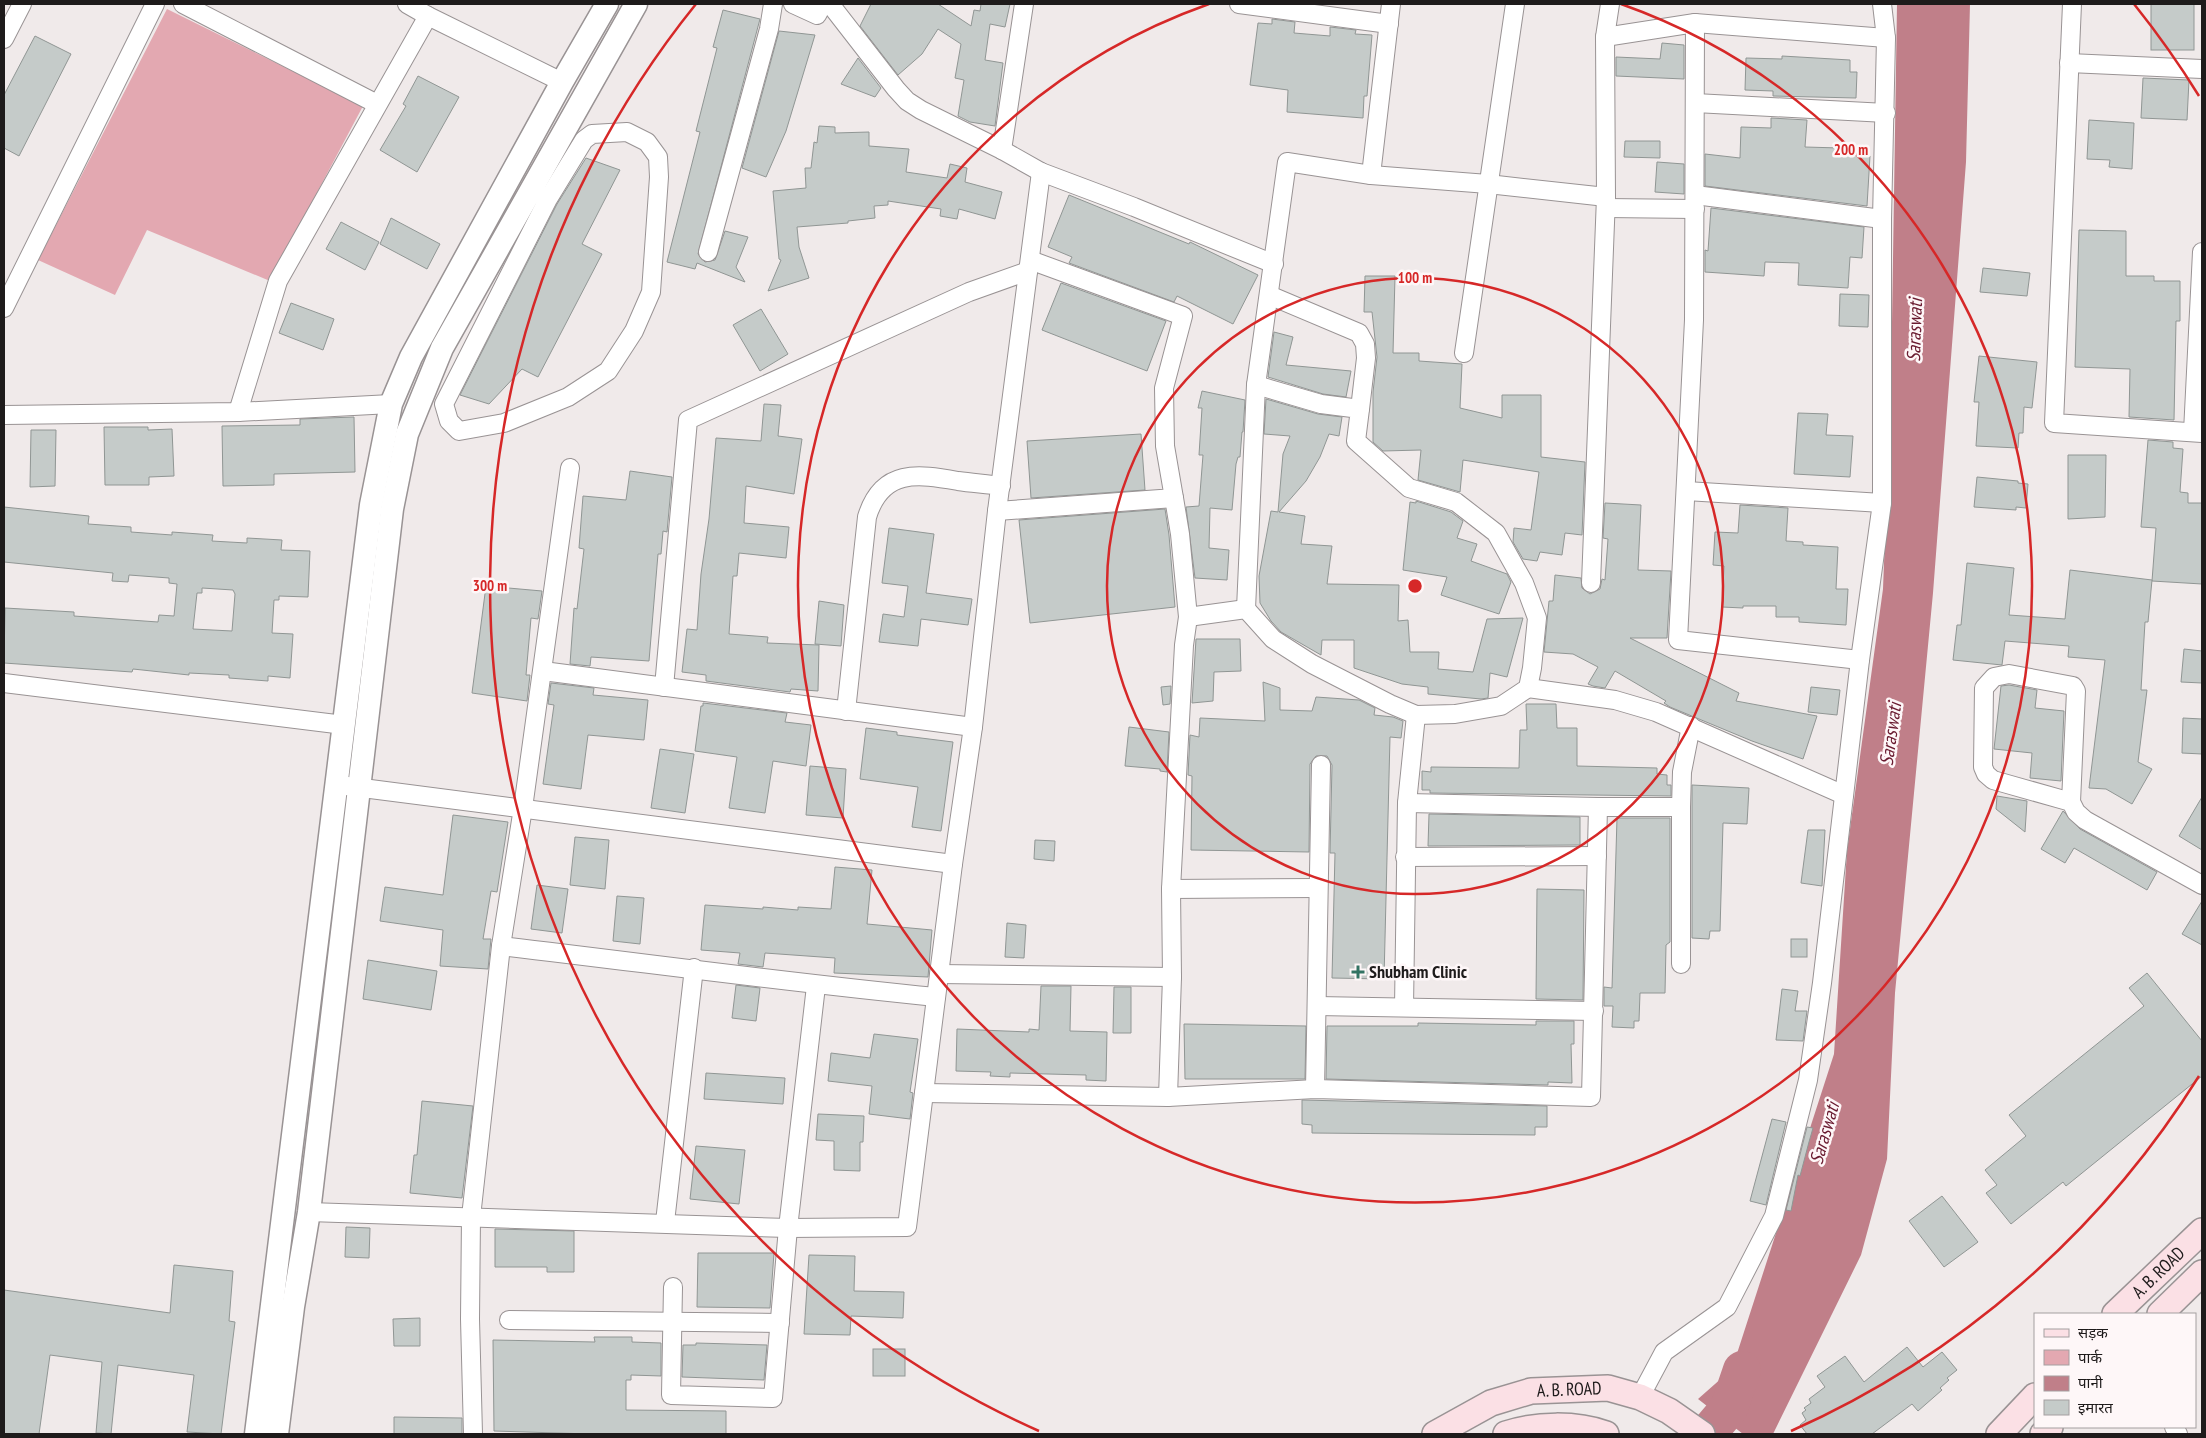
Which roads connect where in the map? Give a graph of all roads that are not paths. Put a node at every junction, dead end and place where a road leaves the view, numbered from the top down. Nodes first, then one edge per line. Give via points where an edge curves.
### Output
1 (22, 4) edge
2 (155, 4) edge
3 (183, 4) edge
4 (407, 4) edge
5 (607, 4) edge
6 (636, 4) edge
7 (773, 4) edge
8 (793, 4) edge
9 (823, 4) edge
10 (830, 4) edge
11 (1024, 4) edge
12 (1239, 4) edge
13 (1391, 4) edge
14 (1514, 4) edge
15 (1610, 4) edge
16 (1882, 4) edge
17 (2072, 4) edge
18 (428, 16) junction
19 (1695, 23) junction
20 (1389, 24) junction
21 (1605, 37) junction
22 (1886, 38) junction
23 (4, 39) edge
24 (2069, 63) junction
25 (2202, 69) edge
26 (562, 82) junction
27 (1695, 103) junction
28 (377, 104) junction
29 (1886, 113) junction
30 (1002, 150) junction
31 (1040, 172) junction
32 (1371, 175) junction
33 (1488, 184) junction
34 (540, 194) junction
35 (1695, 202) junction
36 (1606, 203) junction
37 (1882, 219) junction
38 (708, 252) dead end
39 (2202, 252) edge
40 (1274, 264) junction
41 (1029, 266) junction
42 (1269, 294) junction
43 (4, 308) edge
44 (1464, 353) dead end
45 (1256, 385) junction
46 (391, 404) junction
47 (1360, 409) junction
48 (238, 412) junction
49 (4, 415) edge
50 (2198, 433) edge
51 (377, 468) junction
52 (570, 468) dead end
53 (399, 472) junction
54 (1001, 486) junction
55 (1686, 491) junction
56 (1174, 498) junction
57 (1882, 503) junction
58 (997, 511) junction
59 (1591, 583) dead end
60 (1246, 609) junction
61 (1188, 617) junction
62 (1860, 660) junction
63 (543, 671) junction
64 (4, 683) edge
65 (664, 687) junction
66 (1528, 688) junction
67 (846, 711) junction
68 (1416, 715) junction
69 (344, 725) junction
70 (1691, 726) junction
71 (973, 727) junction
72 (1321, 765) dead end
73 (347, 786) junction
74 (1844, 795) junction
75 (2071, 802) junction
76 (1407, 803) junction
77 (1598, 807) junction
78 (1682, 807) junction
79 (523, 808) junction
80 (1597, 856) junction
81 (1405, 857) junction
82 (953, 864) junction
83 (2202, 885) edge
84 (1318, 888) junction
85 (1171, 889) junction
86 (501, 946) junction
87 (1680, 964) dead end
88 (694, 968) junction
89 (939, 974) junction
90 (1172, 977) junction
91 (816, 986) junction
92 (936, 996) junction
93 (1317, 1006) junction
94 (1404, 1008) junction
95 (1594, 1011) junction
96 (1315, 1089) junction
97 (924, 1093) junction
98 (1168, 1097) junction
99 (308, 1212) junction
100 (471, 1217) junction
101 (664, 1222) junction
102 (788, 1228) junction
103 (2202, 1231) edge
104 (2202, 1272) edge
105 (673, 1286) dead end
106 (2130, 1309) edge
107 (2161, 1313) edge
108 (509, 1320) dead end
109 (672, 1322) junction
110 (780, 1323) junction
111 (1640, 1397) junction
112 (2034, 1397) edge
113 (256, 1434) edge
114 (277, 1434) edge
115 (473, 1434) edge
116 (1435, 1434) edge
117 (1506, 1434) edge
118 (1606, 1434) edge
119 (1702, 1434) edge
120 (1999, 1434) edge

1 - 23 street
2 - 43 street
3 - 28 street
4 - 18 street
5 - 26 street
6 - 34 street
7 - 38 street via 769,30
8 - 9 street via 817,15
10 - 30 street via 907,101
11 - 30 street
12 - 20 street
13 - 20 street
14 - 33 street
15 - 21 street
16 - 22 street
17 - 24 street
18 - 26 street
18 - 28 street
19 - 21 street
19 - 22 street
19 - 27 street
20 - 32 street
21 - 36 street
22 - 29 street
24 - 25 street
24 - 50 street via 2054,423
26 - 46 street via 411,357
27 - 29 street
27 - 35 street
28 - 48 street via 278,281
29 - 37 street
30 - 31 street
31 - 40 street
31 - 41 street
32 - 33 street
32 - 40 street via 1288,162
33 - 36 street
33 - 44 street
34 - 34 street via 444,404 449,421 459,431 504,423 568,397 608,371 634,331 651,292 660,177 658,156 647,142 626,132 592,134
34 - 53 street via 442,348 407,434
35 - 36 street
35 - 37 street
35 - 55 street via 1694,320
36 - 59 street
37 - 57 street
39 - 50 street
40 - 42 street
41 - 54 street
41 - 56 street via 1184,316 1164,388 1165,446
41 - 65 street via 688,420
42 - 45 street
42 - 47 street via 1359,334 1365,344 1366,358
45 - 47 street via 1321,404
45 - 60 street
46 - 48 street
46 - 51 street
47 - 66 street via 1356,441 1409,488 1456,502 1496,533 1524,582 1537,618
48 - 49 street
51 - 53 street
51 - 69 street
52 - 63 street
53 - 73 street
54 - 58 street
54 - 67 street via 930,476 903,477 879,492 867,517
55 - 57 street
55 - 62 street via 1678,640
56 - 58 street
56 - 61 street
57 - 62 street
58 - 71 street
60 - 61 street
60 - 68 street via 1272,638 1312,664
61 - 85 street
62 - 74 street
63 - 65 street
63 - 79 street
64 - 69 street
65 - 67 street
66 - 68 street via 1501,706 1455,714
66 - 70 street via 1628,704
67 - 71 street
68 - 76 street
69 - 73 street
70 - 74 street
70 - 78 street via 1682,772
71 - 82 street
72 - 84 street
73 - 79 street
73 - 99 street
73 - 113 street
74 - 111 street via 1808,1080 1774,1216 1727,1307 1664,1352
75 - 75 street via 2076,691 2073,686 2009,674 1994,677 1984,688 1983,767 1986,774 1993,780
75 - 83 street via 2085,820
76 - 77 street
76 - 81 street
77 - 78 street
77 - 80 street
78 - 87 street
79 - 82 street
79 - 86 street
80 - 81 street
80 - 95 street
81 - 94 street
82 - 89 street
84 - 85 street
84 - 93 street
85 - 90 street
86 - 88 street
86 - 100 street
88 - 91 street
88 - 101 street
89 - 90 street
89 - 92 street
90 - 98 street
91 - 92 street
91 - 102 street
92 - 97 street
93 - 94 street
93 - 96 street
94 - 95 street
95 - 96 street via 1592,1097
96 - 98 street
97 - 98 street
97 - 102 street via 907,1228
99 - 100 street
99 - 114 street
100 - 101 street
100 - 115 street
101 - 102 street
102 - 110 street
103 - 106 main road, A. B. ROAD
104 - 107 main road, A. B. ROAD
105 - 109 street
108 - 109 street
109 - 110 street
109 - 110 street via 671,1395 773,1398
111 - 116 main road, A. B. ROAD via 1608,1388 1531,1391 1491,1403
111 - 119 main road, A. B. ROAD via 1669,1410
112 - 120 main road
117 - 118 main road, A. B. ROAD via 1569,1426

